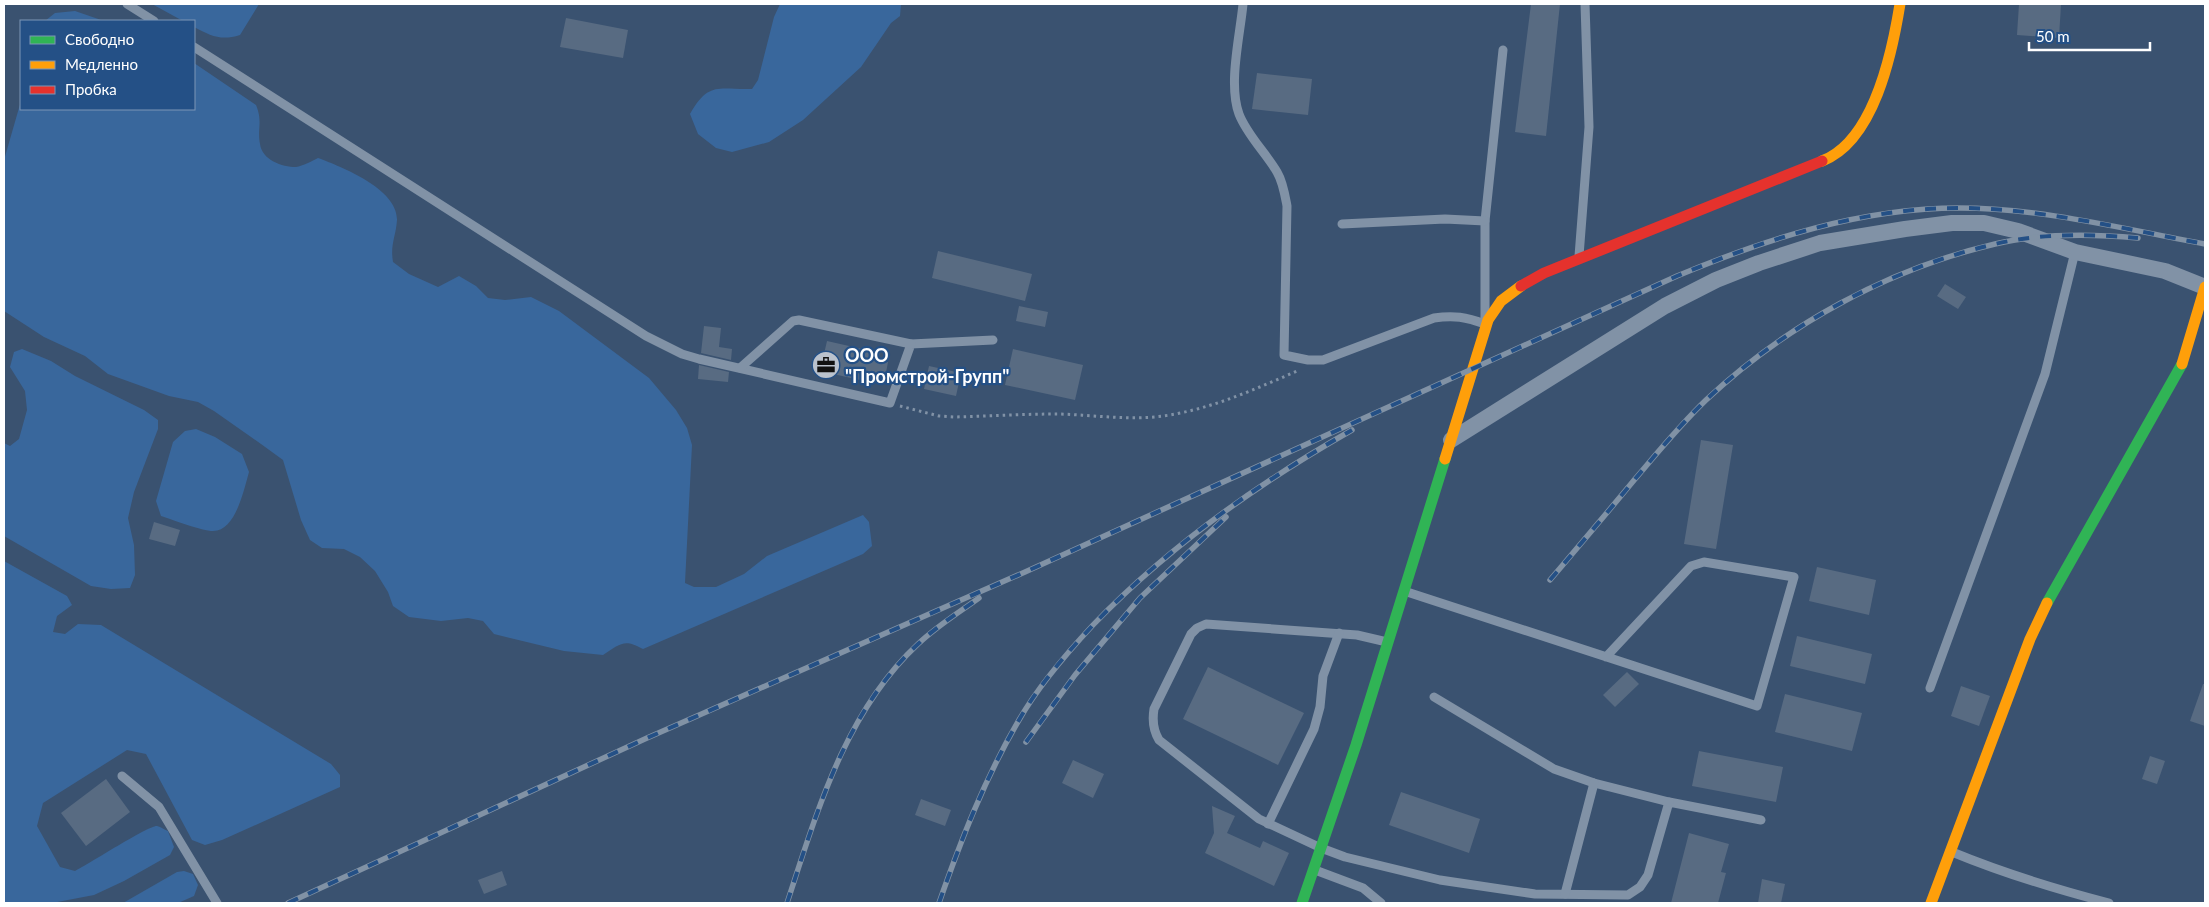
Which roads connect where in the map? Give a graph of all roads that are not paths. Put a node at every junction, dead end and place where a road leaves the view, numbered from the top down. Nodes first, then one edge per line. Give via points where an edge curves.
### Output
1 (126, 4) edge
2 (1243, 4) edge
3 (1585, 4) edge
4 (1900, 4) edge
5 (152, 20) edge
6 (195, 48) edge
7 (1503, 50) dead end
8 (1485, 221) junction
9 (1342, 224) dead end
10 (2075, 252) junction
11 (1579, 259) junction
12 (2205, 287) edge
13 (1485, 324) junction
14 (993, 340) dead end
15 (911, 344) junction
16 (740, 368) junction
17 (1451, 440) junction
18 (1404, 591) junction
19 (1339, 633) junction
20 (1388, 642) junction
21 (1606, 657) junction
22 (1930, 688) dead end
23 (1434, 697) dead end
24 (122, 776) dead end
25 (1594, 783) junction
26 (1670, 802) junction
27 (1762, 820) dead end
28 (1268, 824) junction
29 (1320, 848) junction
30 (1952, 852) junction
31 (1313, 870) junction
32 (1565, 894) junction
33 (217, 903) edge
34 (1302, 903) edge
35 (1381, 903) edge
36 (1932, 903) edge
37 (2109, 903) edge

1 - 5 lane
2 - 13 lane via 1235,101 1240,116 1278,174 1287,206 1284,355 1323,360 1434,318 1467,317
3 - 11 lane via 1589,127
4 - 11 street via 1882,79 1846,148 1820,164
6 - 16 lane via 646,336 682,354
7 - 8 lane
8 - 9 lane via 1445,219
8 - 13 lane
10 - 12 street via 2165,271
10 - 17 street via 2018,231 1984,223 1952,223 1820,243 1716,280 1664,306
10 - 22 lane via 2045,374
11 - 13 street via 1518,287 1494,307
12 - 30 street via 2183,361 2030,639
13 - 17 street
14 - 15 lane
15 - 16 lane via 799,320 792,321
15 - 16 lane via 890,403
17 - 18 street
18 - 20 street
18 - 21 lane
19 - 20 lane
19 - 28 lane via 1323,676 1314,728
19 - 28 lane via 1206,624 1191,634 1154,709 1153,726 1159,740
20 - 29 street
21 - 21 lane via 1756,706 1794,577 1704,562 1691,566
23 - 25 lane via 1554,769
24 - 33 lane via 159,808
25 - 26 lane
25 - 32 lane
26 - 27 lane
26 - 32 lane via 1648,875 1640,887 1628,895
28 - 29 lane
29 - 31 street
29 - 32 lane via 1357,861 1449,882 1535,894
30 - 36 street
30 - 37 lane via 2047,887
31 - 34 street
31 - 35 lane via 1363,888

